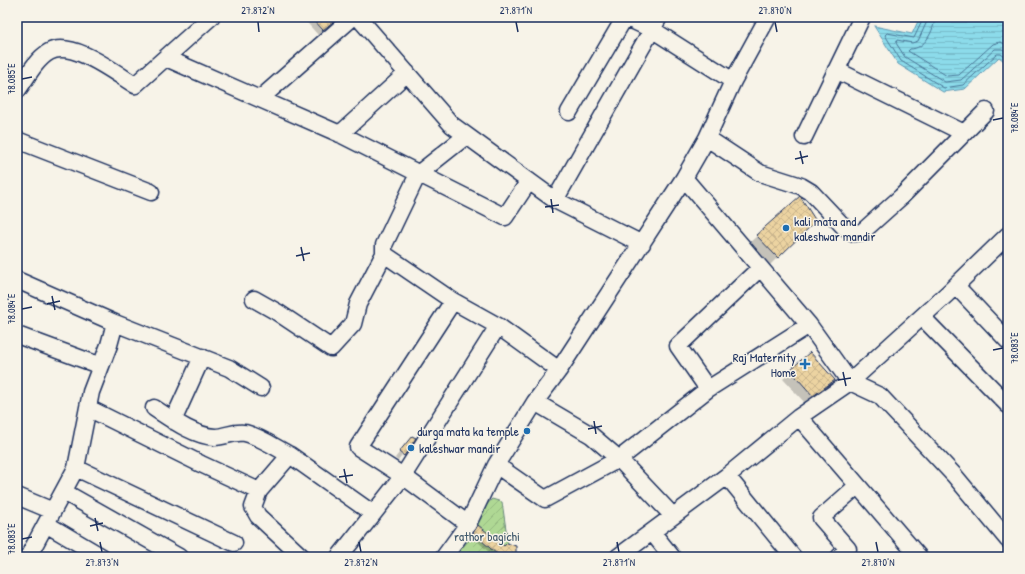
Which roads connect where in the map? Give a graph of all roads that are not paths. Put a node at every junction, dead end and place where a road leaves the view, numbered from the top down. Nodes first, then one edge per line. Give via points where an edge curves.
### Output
1 (211, 17) edge
2 (353, 17) edge
3 (358, 17) edge
4 (625, 17) edge
5 (768, 17) edge
6 (862, 17) edge
7 (656, 24) edge
8 (166, 58) junction
9 (836, 70) junction
10 (407, 73) junction
11 (733, 81) junction
12 (17, 91) edge
13 (261, 98) junction
14 (986, 111) dead end
15 (569, 112) dead end
16 (964, 133) junction
17 (340, 134) junction
18 (466, 136) junction
19 (804, 137) dead end
20 (707, 138) junction
21 (17, 140) edge
22 (418, 174) junction
23 (684, 178) junction
24 (529, 181) junction
25 (151, 192) dead end
26 (555, 200) junction
27 (1008, 235) edge
28 (642, 244) junction
29 (384, 254) junction
30 (759, 269) junction
31 (17, 280) edge
32 (956, 286) junction
33 (254, 299) dead end
34 (453, 301) junction
35 (922, 317) junction
36 (115, 324) junction
37 (809, 325) junction
38 (498, 326) junction
39 (17, 335) edge
40 (1008, 341) edge
41 (202, 357) junction
42 (101, 366) junction
43 (559, 370) junction
44 (850, 382) junction
45 (261, 388) dead end
46 (708, 389) junction
47 (535, 402) junction
48 (1008, 405) edge
49 (88, 408) junction
50 (154, 408) dead end
51 (799, 417) junction
52 (173, 420) junction
53 (290, 455) junction
54 (618, 459) junction
55 (496, 465) junction
56 (76, 468) junction
57 (403, 476) junction
58 (727, 476) junction
59 (856, 486) junction
60 (259, 490) junction
61 (64, 492) junction
62 (17, 496) edge
63 (372, 513) junction
64 (673, 516) junction
65 (50, 518) junction
66 (468, 524) junction
67 (652, 532) junction
68 (1008, 540) edge
69 (234, 543) dead end
70 (86, 552) edge
71 (24, 554) edge
72 (102, 557) edge
73 (179, 557) edge
74 (302, 557) edge
75 (339, 557) edge
76 (444, 557) edge
77 (618, 557) edge
78 (672, 557) edge
79 (793, 557) edge
80 (839, 557) edge
81 (919, 557) edge

1 - 8 street
2 - 13 street
3 - 10 street
4 - 7 street
4 - 15 street
5 - 11 street
6 - 9 street
7 - 11 street
7 - 26 street
8 - 12 street via 135,86 83,54 62,48 48,52
8 - 13 street
9 - 16 street
9 - 19 street
10 - 17 street
10 - 18 street via 452,125
11 - 20 street
13 - 17 street
14 - 16 street
16 - 20 street via 873,224 862,232 854,233 845,228 811,192 801,186 760,173
17 - 22 street
18 - 22 street
18 - 24 street
20 - 23 street
21 - 25 street
22 - 24 street via 505,217
22 - 29 street via 384,245
23 - 28 street
23 - 30 street
24 - 26 street
26 - 28 street
27 - 32 street
28 - 43 street
29 - 33 street via 358,304 353,324 331,348
29 - 34 street
30 - 37 street
30 - 46 street via 678,346
31 - 36 street
32 - 35 street
32 - 40 street
34 - 38 street
34 - 57 street via 358,447
35 - 44 street
35 - 48 street
36 - 41 street
36 - 42 street
37 - 44 street
37 - 46 street
38 - 43 street
38 - 57 street
39 - 42 street
41 - 45 street via 229,368
41 - 52 street
42 - 49 street
43 - 47 street
44 - 51 street
44 - 68 street via 880,396 954,475
46 - 54 street
47 - 54 street via 591,435
47 - 55 street
49 - 56 street
49 - 60 street
50 - 52 street
51 - 58 street
51 - 59 street
52 - 53 street via 200,434 215,437 235,432 245,433
53 - 60 street
53 - 63 street
54 - 55 street via 545,499
54 - 64 street
55 - 66 street
56 - 61 street
56 - 69 street
57 - 63 street
57 - 66 street
58 - 64 street
58 - 79 street
59 - 80 street via 821,518 848,549
59 - 81 street
60 - 74 street via 253,507 258,516
61 - 65 street
61 - 73 street
62 - 65 street
63 - 75 street
64 - 67 street
65 - 70 street
65 - 71 street
66 - 76 street
67 - 77 street
67 - 78 street
70 - 72 street

